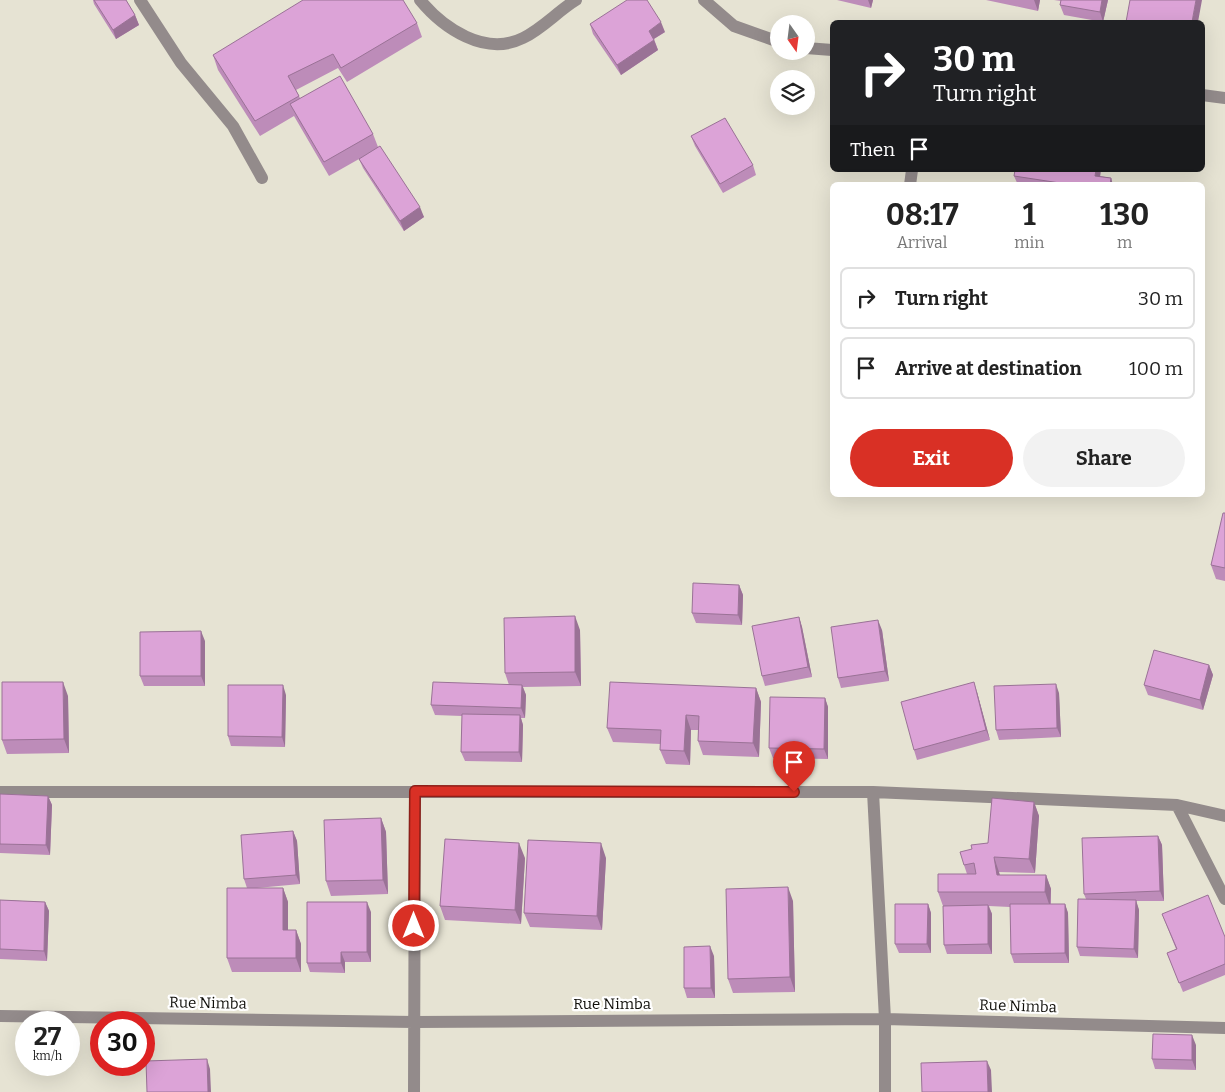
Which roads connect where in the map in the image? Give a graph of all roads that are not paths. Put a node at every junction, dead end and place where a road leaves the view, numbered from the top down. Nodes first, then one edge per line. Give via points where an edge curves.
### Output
1 (140, 0) edge
2 (420, 0) edge
3 (576, 0) edge
4 (704, 0) edge
5 (770, 39) edge
6 (815, 49) edge
7 (830, 50) edge
8 (1205, 95) edge
9 (1225, 98) edge
10 (262, 178) dead end
11 (415, 791) junction
12 (0, 792) edge
13 (873, 792) junction
14 (1177, 805) junction
15 (1225, 816) edge
16 (1225, 899) edge
17 (0, 1016) edge
18 (885, 1019) junction
19 (414, 1022) junction
20 (1225, 1028) edge
21 (414, 1092) edge
22 (885, 1092) edge

1 - 10 street via 181,63 233,126
2 - 3 street via 428,11 463,37 496,45 523,39
4 - 5 street via 734,26
6 - 7 street
8 - 9 street
11 - 12 street
11 - 13 street
11 - 19 street
13 - 14 street
13 - 18 street
14 - 15 street
14 - 16 street
17 - 19 street, Rue Nimba
18 - 19 street, Rue Nimba
18 - 20 street, Rue Nimba
18 - 22 street
19 - 21 street

